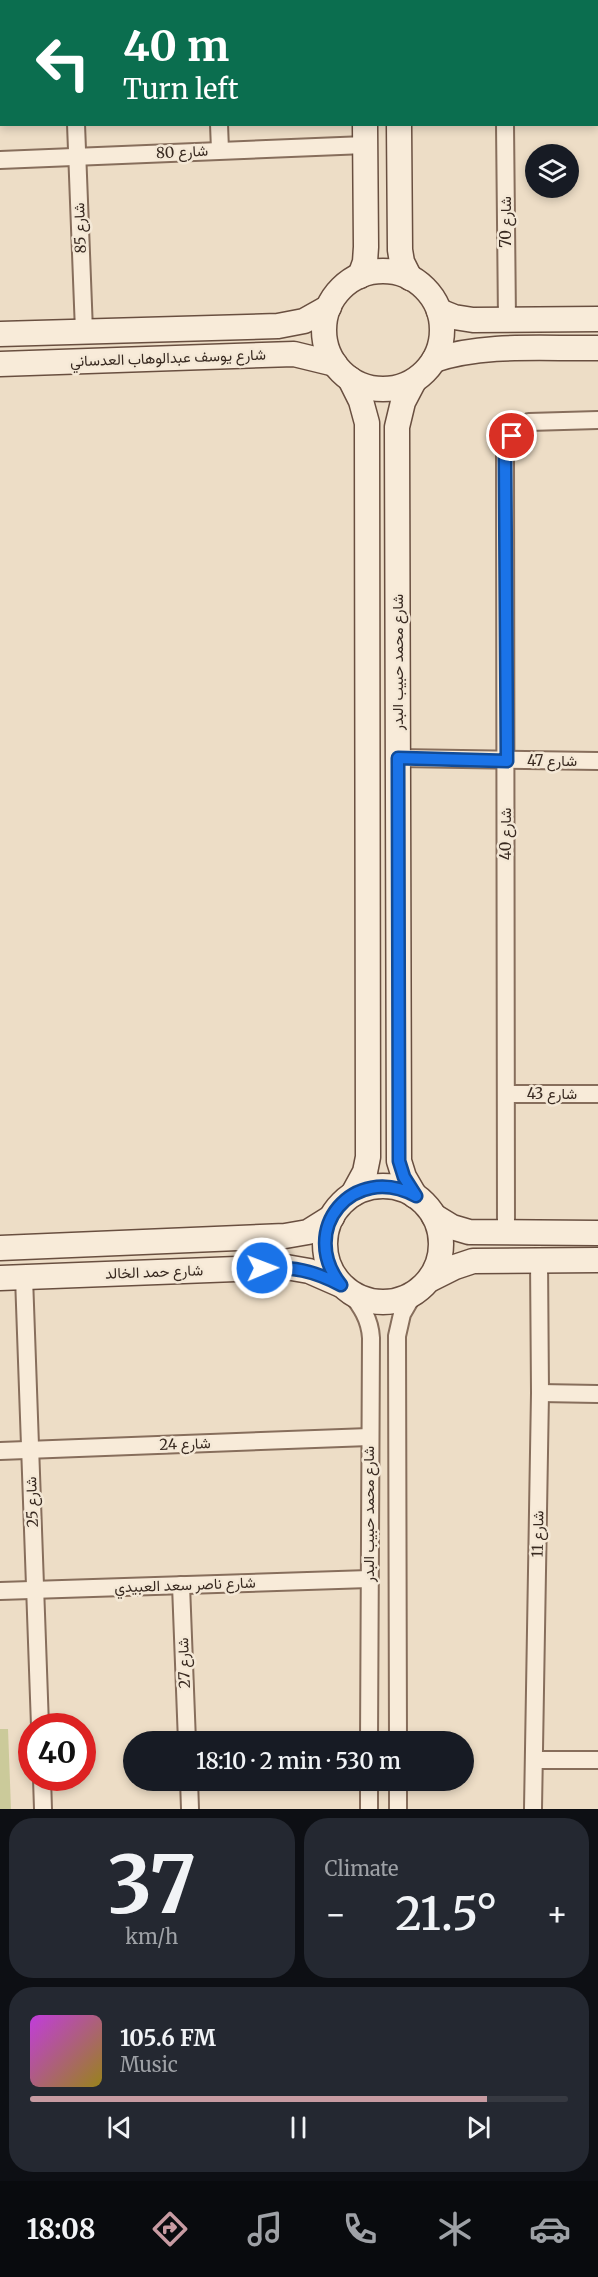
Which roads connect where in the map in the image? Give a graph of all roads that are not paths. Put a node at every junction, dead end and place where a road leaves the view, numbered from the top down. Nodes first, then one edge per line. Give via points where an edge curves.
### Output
1 (76, 126) edge
2 (219, 126) edge
3 (399, 126) edge
4 (505, 126) edge
5 (365, 135) edge
6 (220, 150) junction
7 (77, 157) junction
8 (0, 160) edge
9 (360, 276) junction
10 (410, 278) junction
11 (329, 307) junction
12 (438, 311) junction
13 (598, 319) edge
14 (507, 320) junction
15 (295, 323) junction
16 (84, 331) junction
17 (0, 334) edge
18 (598, 348) edge
19 (294, 354) junction
20 (434, 360) junction
21 (0, 364) edge
22 (342, 371) junction
23 (414, 381) junction
24 (598, 420) edge
25 (367, 423) junction
26 (397, 427) junction
27 (367, 566) junction
28 (397, 566) junction
29 (369, 601) junction
30 (398, 604) junction
31 (398, 758) junction
32 (598, 760) edge
33 (507, 761) junction
34 (367, 932) junction
35 (399, 937) junction
36 (367, 975) junction
37 (399, 979) junction
38 (507, 1094) junction
39 (598, 1094) edge
40 (368, 1137) junction
41 (399, 1138) junction
42 (353, 1194) junction
43 (416, 1196) junction
44 (434, 1215) junction
45 (332, 1217) junction
46 (506, 1233) junction
47 (598, 1233) edge
48 (285, 1236) junction
49 (0, 1248) edge
50 (538, 1260) junction
51 (598, 1260) edge
52 (286, 1268) junction
53 (12, 1277) edge
54 (422, 1287) junction
55 (345, 1289) junction
56 (370, 1347) junction
57 (397, 1350) junction
58 (540, 1393) junction
59 (598, 1394) edge
60 (369, 1437) junction
61 (30, 1450) junction
62 (0, 1451) edge
63 (369, 1579) junction
64 (181, 1585) junction
65 (34, 1589) junction
66 (0, 1591) edge
67 (370, 1657) junction
68 (398, 1662) junction
69 (369, 1691) junction
70 (398, 1692) junction
71 (39, 1713) edge
72 (187, 1731) edge
73 (369, 1731) edge
74 (398, 1731) edge
75 (534, 1760) junction
76 (598, 1760) edge
77 (42, 1791) edge
78 (189, 1791) edge
79 (369, 1791) edge
80 (398, 1791) edge
81 (43, 1809) edge
82 (190, 1809) edge
83 (369, 1809) edge
84 (398, 1809) edge
85 (533, 1809) edge

1 - 7 street, شارع 85
2 - 6 street
3 - 10 street via 400,250
4 - 14 street, شارع 70
5 - 6 street, شارع 80
5 - 9 street via 366,247
6 - 7 street, شارع 80
7 - 8 street, شارع 80
7 - 16 street, شارع 85
9 - 10 street via 390,272
9 - 11 street via 345,286
10 - 12 street via 427,292
11 - 15 street, شارع يوسف عبدالوهاب العدساني
11 - 22 street via 324,336 330,355
12 - 14 street via 466,320
12 - 20 street via 442,331
13 - 14 street
15 - 16 street, شارع يوسف عبدالوهاب العدساني
15 - 19 street via 304,339
16 - 17 street, شارع يوسف عبدالوهاب العدساني
18 - 20 street via 484,350
19 - 21 street, شارع يوسف عبدالوهاب العدساني
19 - 22 street, شارع يوسف عبدالوهاب العدساني
20 - 23 street
22 - 23 street via 371,388 393,388
22 - 25 street, شارع محمد حبيب البدر via 362,401
23 - 26 street, شارع محمد حبيب البدر via 403,402
24 - 33 street, شارع 40 via 536,421 523,425 507,448
25 - 26 street via 383,416
25 - 27 street, شارع محمد حبيب البدر
26 - 28 street, شارع محمد حبيب البدر
27 - 28 street via 377,571
27 - 29 street, شارع محمد حبيب البدر
28 - 30 street, شارع محمد حبيب البدر
29 - 30 street via 378,594 390,596
29 - 34 street, شارع محمد حبيب البدر
30 - 31 street, شارع محمد حبيب البدر
31 - 33 street, شارع 47
31 - 35 street, شارع محمد حبيب البدر
32 - 33 street, شارع 47
33 - 38 street, شارع 40
34 - 35 street via 376,940 388,942
34 - 36 street, شارع محمد حبيب البدر
35 - 37 street, شارع محمد حبيب البدر
36 - 37 street via 378,967 391,969
36 - 40 street, شارع محمد حبيب البدر
37 - 41 street, شارع محمد حبيب البدر
38 - 39 street, شارع 43
38 - 46 street, شارع 40
40 - 41 street via 378,1144 390,1144
40 - 42 street, شارع محمد حبيب البدر via 366,1172
41 - 43 street, شارع محمد حبيب البدر via 400,1168
42 - 43 street via 385,1186
42 - 45 street
43 - 44 street
44 - 46 street via 465,1232
44 - 54 street via 442,1243 439,1262
45 - 48 street, شارع حمد الخالد via 308,1232
45 - 55 street via 327,1228 326,1254 329,1266
46 - 47 street
48 - 49 street, شارع حمد الخالد
48 - 52 street via 296,1252
50 - 51 street
50 - 54 street via 466,1262
50 - 58 street, شارع 11
52 - 53 street, شارع حمد الخالد
52 - 55 street, شارع حمد الخالد via 309,1271
53 - 61 street, شارع 25
54 - 55 street via 403,1300 381,1303 359,1298
54 - 57 street, شارع محمد حبيب البدر via 400,1321
55 - 56 street, شارع محمد حبيب البدر via 363,1309 369,1324
56 - 57 street via 385,1338
56 - 60 street, شارع محمد حبيب البدر
57 - 68 street, شارع محمد حبيب البدر
58 - 59 street
58 - 75 street, شارع 11
60 - 61 street, شارع 24
60 - 63 street, شارع محمد حبيب البدر
61 - 62 street, شارع 24
61 - 65 street, شارع 25
63 - 64 street, شارع ناصر سعد العبيدي
63 - 67 street, شارع محمد حبيب البدر
64 - 65 street, شارع ناصر سعد العبيدي
64 - 72 street, شارع 27
65 - 66 street, شارع ناصر سعد العبيدي
65 - 71 street, شارع 25
67 - 68 street via 382,1668
67 - 69 street, شارع محمد حبيب البدر
68 - 70 street, شارع محمد حبيب البدر
69 - 70 street via 384,1682
69 - 73 street, شارع محمد حبيب البدر
70 - 74 street, شارع محمد حبيب البدر
75 - 76 street
75 - 85 street, شارع 11
77 - 81 street
78 - 82 street
79 - 83 street
80 - 84 street

